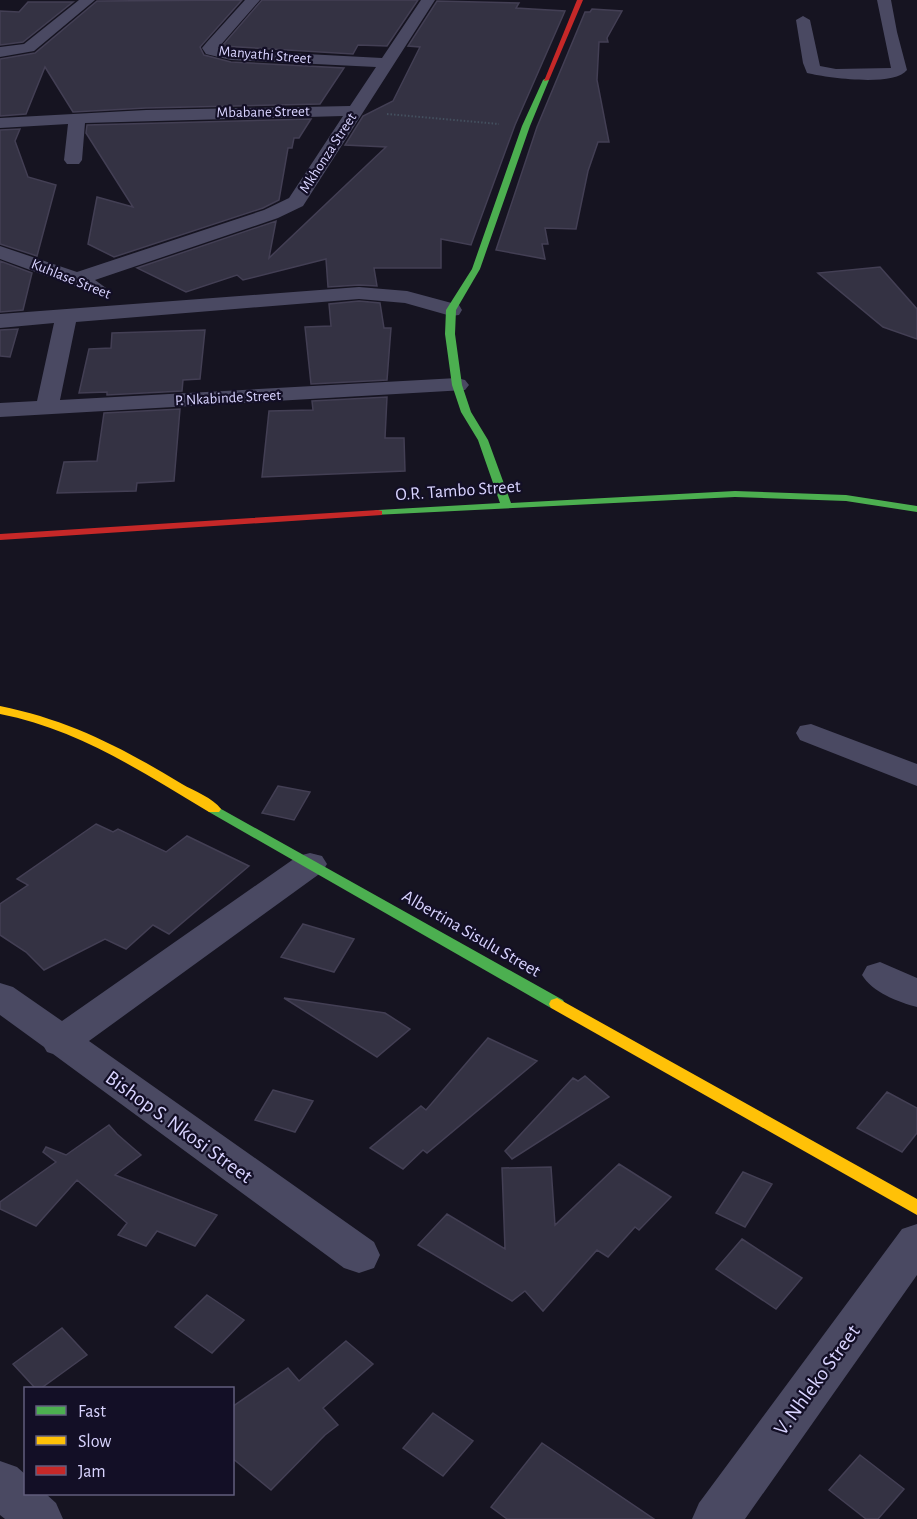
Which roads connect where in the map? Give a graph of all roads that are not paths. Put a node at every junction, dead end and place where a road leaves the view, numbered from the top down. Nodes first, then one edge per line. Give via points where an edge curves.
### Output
1 (88, 0) edge
2 (252, 0) edge
3 (428, 0) edge
4 (580, 0) edge
5 (884, 0) edge
6 (803, 20) dead end
7 (0, 52) edge
8 (385, 63) junction
9 (355, 111) junction
10 (77, 118) junction
11 (0, 123) edge
12 (73, 160) dead end
13 (0, 252) edge
14 (77, 279) junction
15 (140, 309) junction
16 (451, 310) junction
17 (66, 316) junction
18 (0, 321) edge
19 (457, 386) junction
20 (47, 407) junction
21 (0, 410) edge
22 (506, 505) junction
23 (917, 509) edge
24 (0, 537) edge
25 (0, 710) edge
26 (811, 733) dead end
27 (917, 776) edge
28 (310, 864) junction
29 (880, 975) dead end
30 (917, 994) edge
31 (0, 996) edge
32 (60, 1042) junction
33 (917, 1208) edge
34 (917, 1241) edge
35 (359, 1255) dead end
36 (0, 1483) edge
37 (39, 1519) edge
38 (716, 1519) edge

1 - 7 street via 33,46
2 - 8 street, Manyathi Street via 212,45 213,51
3 - 8 street, Mkhonza Street
4 - 16 street via 526,126 476,269
5 - 6 street via 899,70 893,74 813,70
8 - 9 street, Mkhonza Street
9 - 10 street, Mbabane Street
9 - 14 street, Mkhonza Street via 291,205
10 - 11 street, Mbabane Street
10 - 12 street
13 - 14 street, Kuhlase Street
14 - 15 street, Kuhlase Street
15 - 16 street via 359,293 407,297
15 - 17 street
16 - 19 street
17 - 18 street
17 - 20 street
19 - 20 street, P. Nkabinde Street
19 - 22 street via 466,412 483,440
20 - 21 street, P. Nkabinde Street
22 - 23 street, O.R. Tambo Street via 735,494 846,498
22 - 24 street, O.R. Tambo Street
25 - 28 street, Albertina Sisulu Street via 61,722
26 - 27 street
28 - 32 street
28 - 33 street, Albertina Sisulu Street
29 - 30 street
31 - 32 street, Bishop S. Nkosi Street
32 - 35 street, Bishop S. Nkosi Street
34 - 38 street, V. Nhleko Street
36 - 37 street

